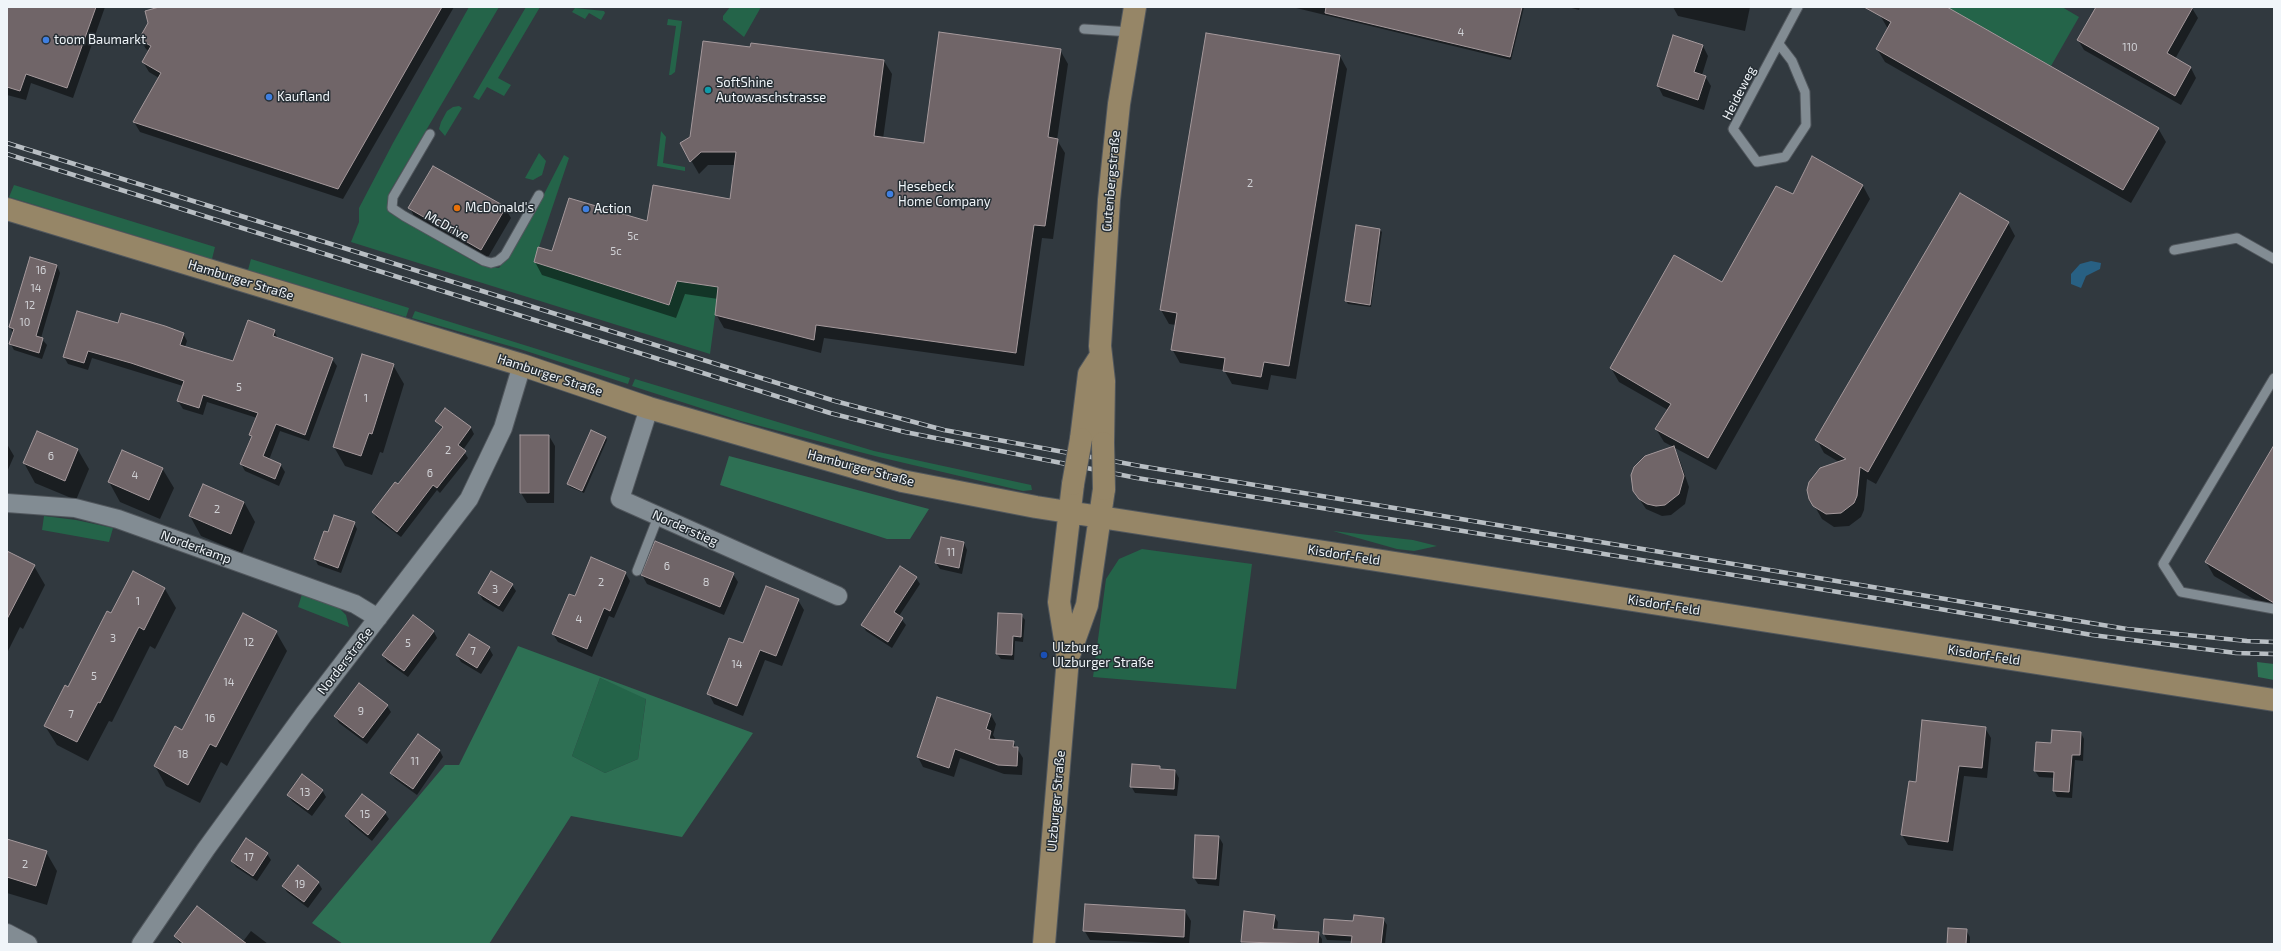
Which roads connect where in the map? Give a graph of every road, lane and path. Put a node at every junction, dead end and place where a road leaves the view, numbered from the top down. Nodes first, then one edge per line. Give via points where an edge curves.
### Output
1 (1135, 7) edge
2 (1798, 7) edge
3 (1084, 29) dead end
4 (1131, 32) junction
5 (1779, 44) junction
6 (430, 134) dead end
7 (539, 195) dead end
8 (7, 209) edge
9 (2174, 250) dead end
10 (2274, 259) edge
11 (1100, 356) junction
12 (522, 365) junction
13 (2274, 378) edge
14 (649, 408) junction
15 (7, 503) edge
16 (1069, 512) junction
17 (1100, 516) junction
18 (658, 517) junction
19 (637, 571) dead end
20 (838, 596) dead end
21 (2274, 609) edge
22 (378, 618) junction
23 (1068, 658) junction
24 (2274, 700) edge
25 (7, 933) edge
26 (28, 944) edge
27 (141, 944) edge
28 (1044, 944) edge

1 - 4 main road, Gutenbergstraße
2 - 5 lane, Heideweg
3 - 4 lane
4 - 11 main road, Gutenbergstraße via 1119,104 1108,200
5 - 5 lane, Heideweg via 1733,129 1757,162 1785,157 1806,125 1805,92 1792,62
6 - 7 lane, McDrive via 391,203 396,212 410,220 491,263 505,255
8 - 12 main road, Hamburger Straße
9 - 10 lane via 2237,238
11 - 16 main road, Gutenbergstraße, bridge via 1089,374
11 - 17 main road, Gutenbergstraße, bridge via 1104,381 1104,489
12 - 14 main road, Hamburger Straße
12 - 22 street, Norderstraße via 503,428 469,499
13 - 21 lane via 2163,564 2181,592
14 - 16 main road, Hamburger Straße via 902,481
14 - 18 street, Norderstieg via 620,499
15 - 22 street, Norderkamp via 75,508 118,518 356,604
16 - 17 main road, Hamburger Straße
16 - 23 main road, Ulzburger Straße via 1059,602
17 - 23 main road, Ulzburger Straße via 1087,605
17 - 24 main road, Kisdorf-Feld
18 - 19 lane
18 - 20 street, Norderstieg
22 - 27 street, Norderstraße via 304,714
23 - 28 main road, Ulzburger Straße
25 - 26 street

